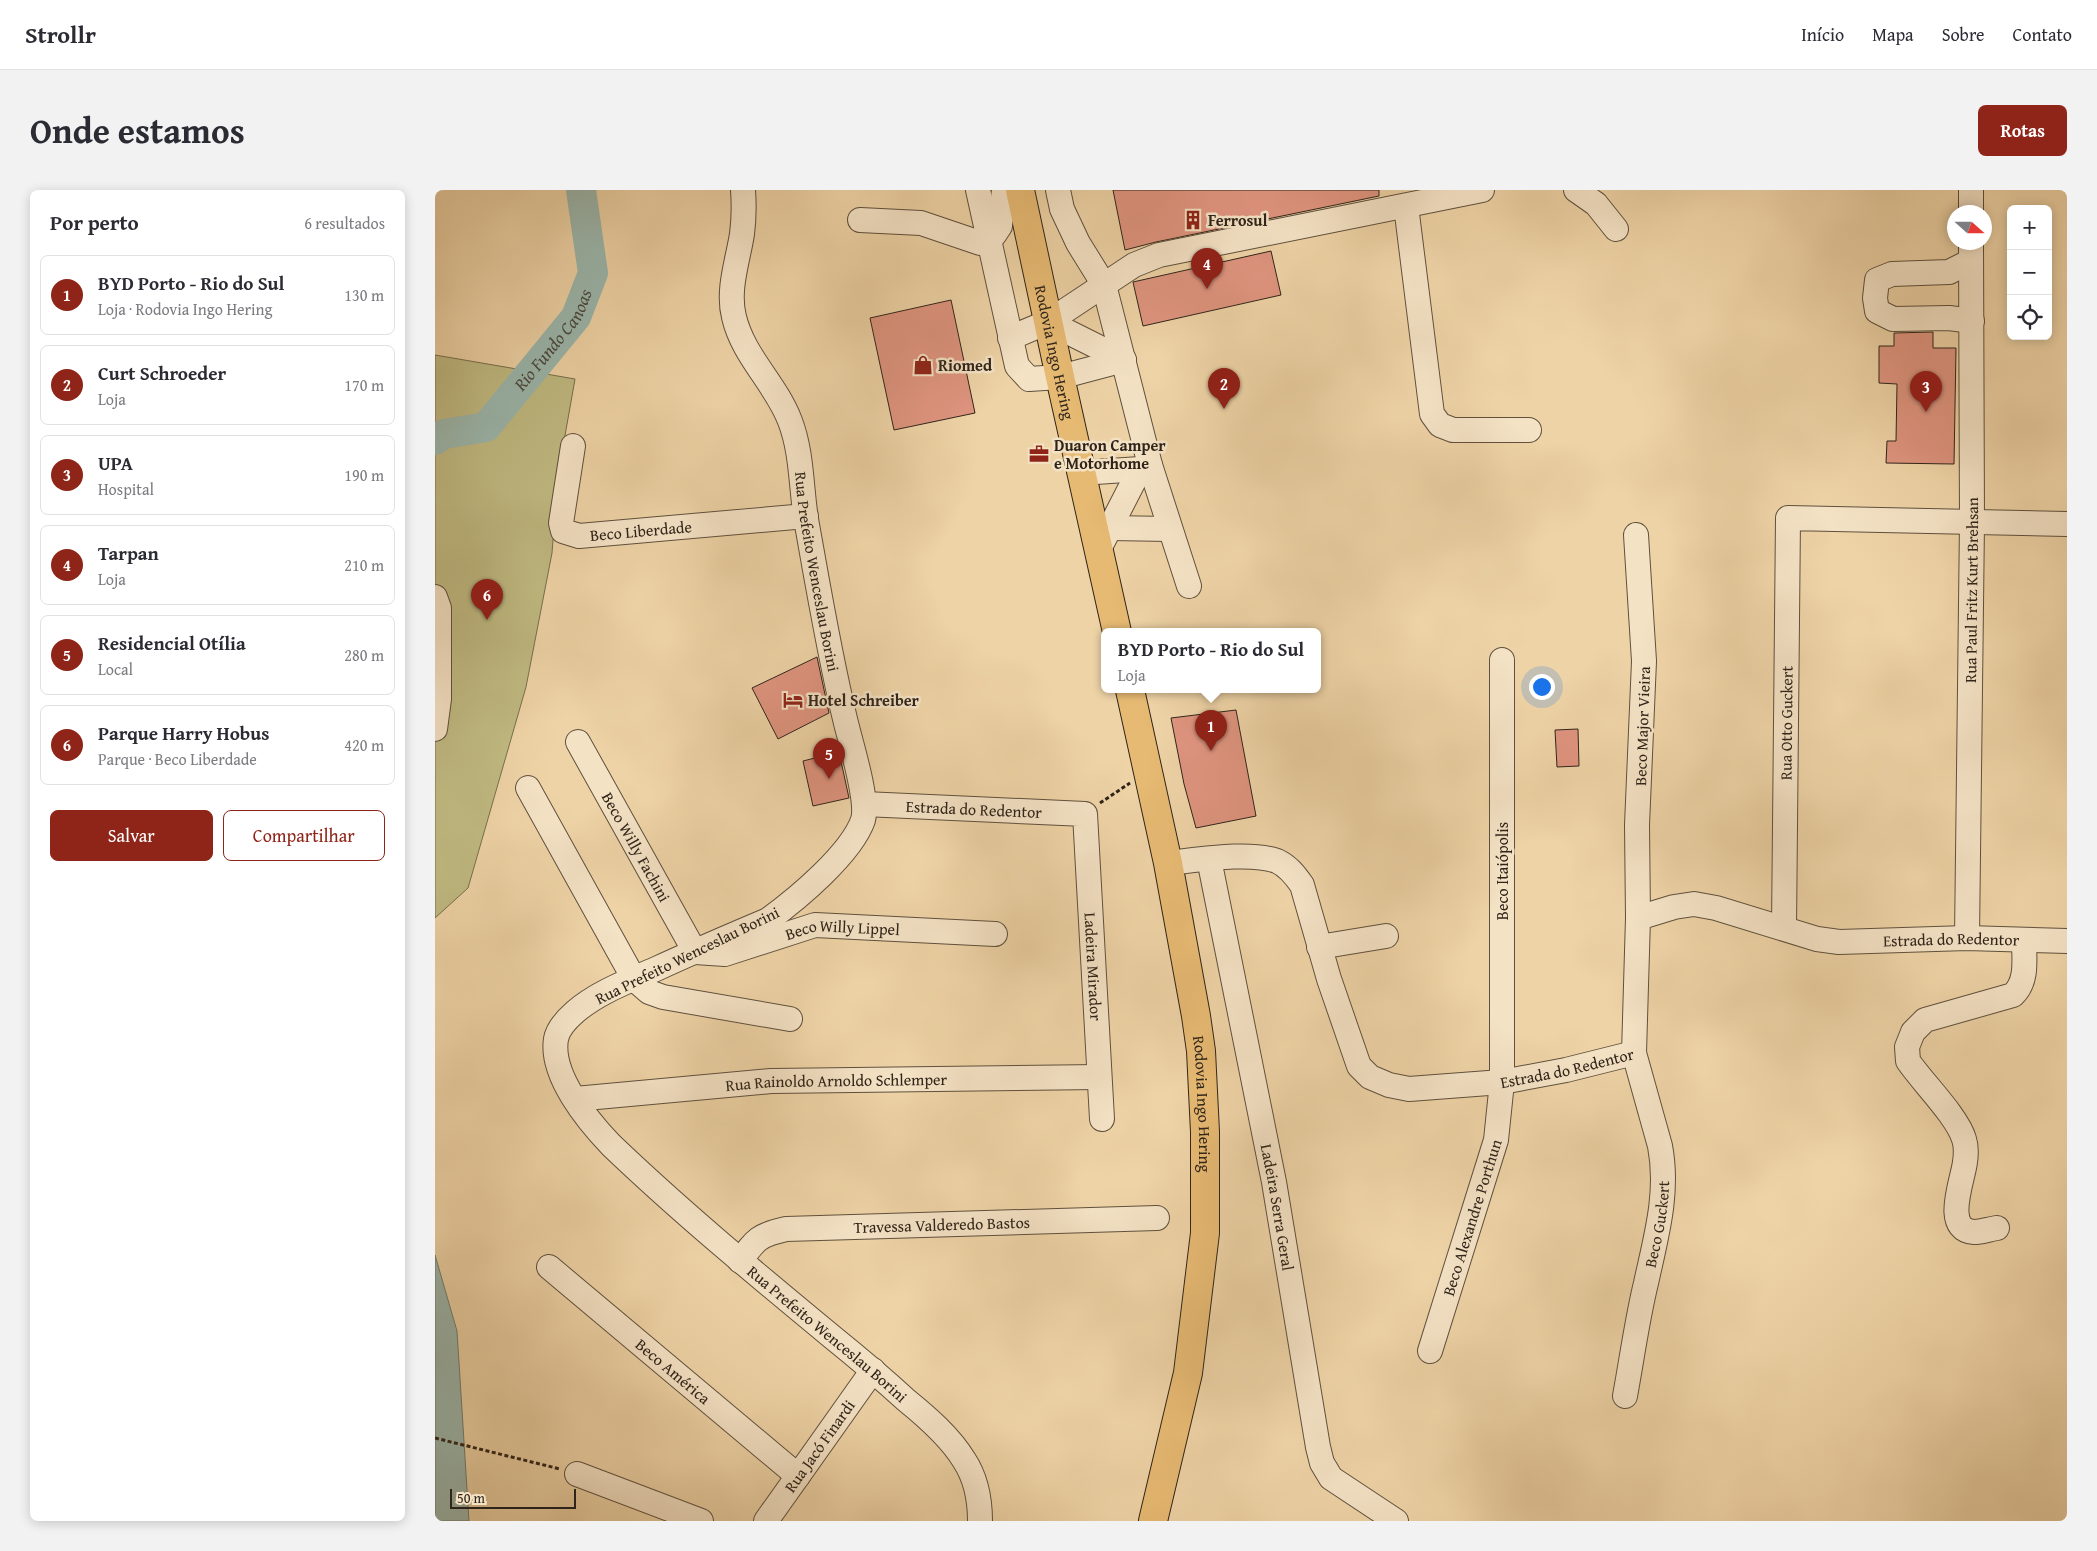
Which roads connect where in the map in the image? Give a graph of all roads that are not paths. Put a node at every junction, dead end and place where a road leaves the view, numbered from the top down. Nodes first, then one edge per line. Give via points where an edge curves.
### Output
1 (743, 190) edge
2 (977, 190) edge
3 (1004, 190) edge
4 (1020, 190) edge
5 (1058, 190) edge
6 (1481, 190) edge
7 (1576, 190) edge
8 (1971, 190) edge
9 (1971, 205) edge
10 (1406, 206) junction
11 (859, 220) dead end
12 (1616, 229) dead end
13 (989, 238) junction
14 (1971, 252) edge
15 (1104, 285) junction
16 (1972, 321) junction
17 (1048, 322) junction
18 (1010, 338) junction
19 (1124, 360) junction
20 (1060, 377) junction
21 (1529, 430) dead end
22 (573, 446) dead end
23 (1145, 467) junction
24 (1081, 473) junction
25 (806, 516) junction
26 (1973, 522) junction
27 (2067, 524) edge
28 (1169, 529) junction
29 (1636, 535) dead end
30 (1104, 539) junction
31 (1189, 586) dead end
32 (435, 597) edge
33 (1116, 628) edge
34 (1503, 660) dead end
35 (1131, 693) edge
36 (435, 730) edge
37 (578, 742) dead end
38 (528, 788) dead end
39 (864, 804) junction
40 (1085, 814) joint
41 (1209, 859) junction
42 (1168, 863) junction
43 (1638, 918) junction
44 (1784, 928) junction
45 (995, 934) dead end
46 (1386, 936) dead end
47 (1967, 938) junction
48 (2024, 940) junction
49 (2067, 941) edge
50 (1319, 947) junction
51 (695, 952) junction
52 (634, 978) junction
53 (790, 1019) dead end
54 (1634, 1053) junction
55 (1099, 1077) junction
56 (1502, 1082) junction
57 (575, 1099) junction
58 (1102, 1120) dead end
59 (1157, 1218) dead end
60 (1997, 1228) dead end
61 (741, 1261) junction
62 (549, 1267) dead end
63 (1430, 1351) dead end
64 (873, 1370) junction
65 (1625, 1396) dead end
66 (577, 1474) road end
67 (798, 1476) junction
68 (701, 1521) edge
69 (767, 1521) edge
70 (980, 1521) edge
71 (1153, 1521) edge
72 (1396, 1521) edge

1 - 25 street, Rua Prefeito Wenceslau Borini via 733,315 744,344 779,398 791,424
2 - 13 street
3 - 13 street via 1000,226
4 - 17 highway, Rodovia Ingo Hering
5 - 15 street via 1062,209 1078,243
6 - 10 street
7 - 12 street via 1596,204
8 - 9 street
10 - 15 street via 1159,255 1134,265
10 - 21 street via 1432,414 1441,425 1453,430
11 - 13 street via 921,223 980,243
13 - 18 street
14 - 16 street, Rua Paul Fritz Kurt Brehsan
14 - 16 street via 1949,272 1892,274 1877,280 1875,298 1877,311 1893,319
15 - 17 street
15 - 19 street
16 - 26 street, Rua Paul Fritz Kurt Brehsan
17 - 18 street
17 - 19 street
17 - 20 highway, Rodovia Ingo Hering
18 - 20 street via 1017,366 1029,379
19 - 20 street
19 - 23 street
20 - 24 highway, Rodovia Ingo Hering
22 - 25 street, Beco Liberdade via 561,523 563,532 569,534 579,536
23 - 24 street
23 - 28 street
23 - 30 street
24 - 30 highway, Rodovia Ingo Hering
25 - 39 street, Rua Prefeito Wenceslau Borini via 833,669
26 - 27 street
26 - 44 street, Rua Otto Guckert via 1788,518
26 - 47 street, Rua Paul Fritz Kurt Brehsan
28 - 30 street
28 - 31 street
29 - 43 street, Beco Major Vieira via 1644,662 1637,825
30 - 33 highway, Rodovia Ingo Hering
32 - 36 street via 439,608 439,699
34 - 56 street, Beco Itaiópolis
35 - 42 highway, Rodovia Ingo Hering
37 - 51 street, Beco Willy Fachini
38 - 52 street
39 - 40 street, Estrada do Redentor
39 - 51 street, Rua Prefeito Wenceslau Borini via 863,818 850,844 800,895 768,920
40 - 55 street, Ladeira Mirador
41 - 42 street, Estrada do Redentor
41 - 50 street, Estrada do Redentor via 1257,856 1278,862 1293,872 1302,885
41 - 72 street, Ladeira Serra Geral via 1274,1182 1320,1455 1331,1478
42 - 71 highway, Rodovia Ingo Hering via 1201,1051 1206,1201 1188,1373
43 - 44 street, Estrada do Redentor via 1694,904
43 - 54 street, Estrada do Redentor
44 - 47 street, Estrada do Redentor via 1817,939 1839,942
45 - 51 street, Beco Willy Lippel via 815,925 725,954
46 - 50 street
47 - 48 street, Estrada do Redentor
48 - 49 street, Estrada do Redentor
48 - 60 street via 2023,980 2019,990 2013,995 1925,1020 1913,1032 1907,1047 1908,1061 1959,1126 1964,1141 1965,1160 1956,1204 1957,1219 1963,1228 1974,1232
50 - 56 street, Estrada do Redentor via 1359,1066 1370,1077 1409,1089
51 - 52 street, Rua Prefeito Wenceslau Borini
52 - 53 street via 649,992 663,997
52 - 57 street, Rua Prefeito Wenceslau Borini via 577,1010 563,1023 556,1038 556,1054
54 - 56 street, Estrada do Redentor
54 - 65 street, Beco Guckert via 1660,1146 1663,1198
55 - 57 street, Rua Rainoldo Arnoldo Schlemper via 771,1081
55 - 58 street, Ladeira Mirador
56 - 63 street, Beco Alexandre Porthun via 1496,1140
57 - 61 street, Rua Prefeito Wenceslau Borini via 611,1145
59 - 61 street, Travessa Valderedo Bastos via 786,1229 769,1232 755,1240
61 - 64 street, Rua Prefeito Wenceslau Borini
62 - 67 street, Beco América
64 - 67 street, Rua Jacó Finardi
64 - 70 street, Rua Prefeito Wenceslau Borini via 928,1418 964,1459 980,1503
66 - 68 street
67 - 69 street, Rua Jacó Finardi

